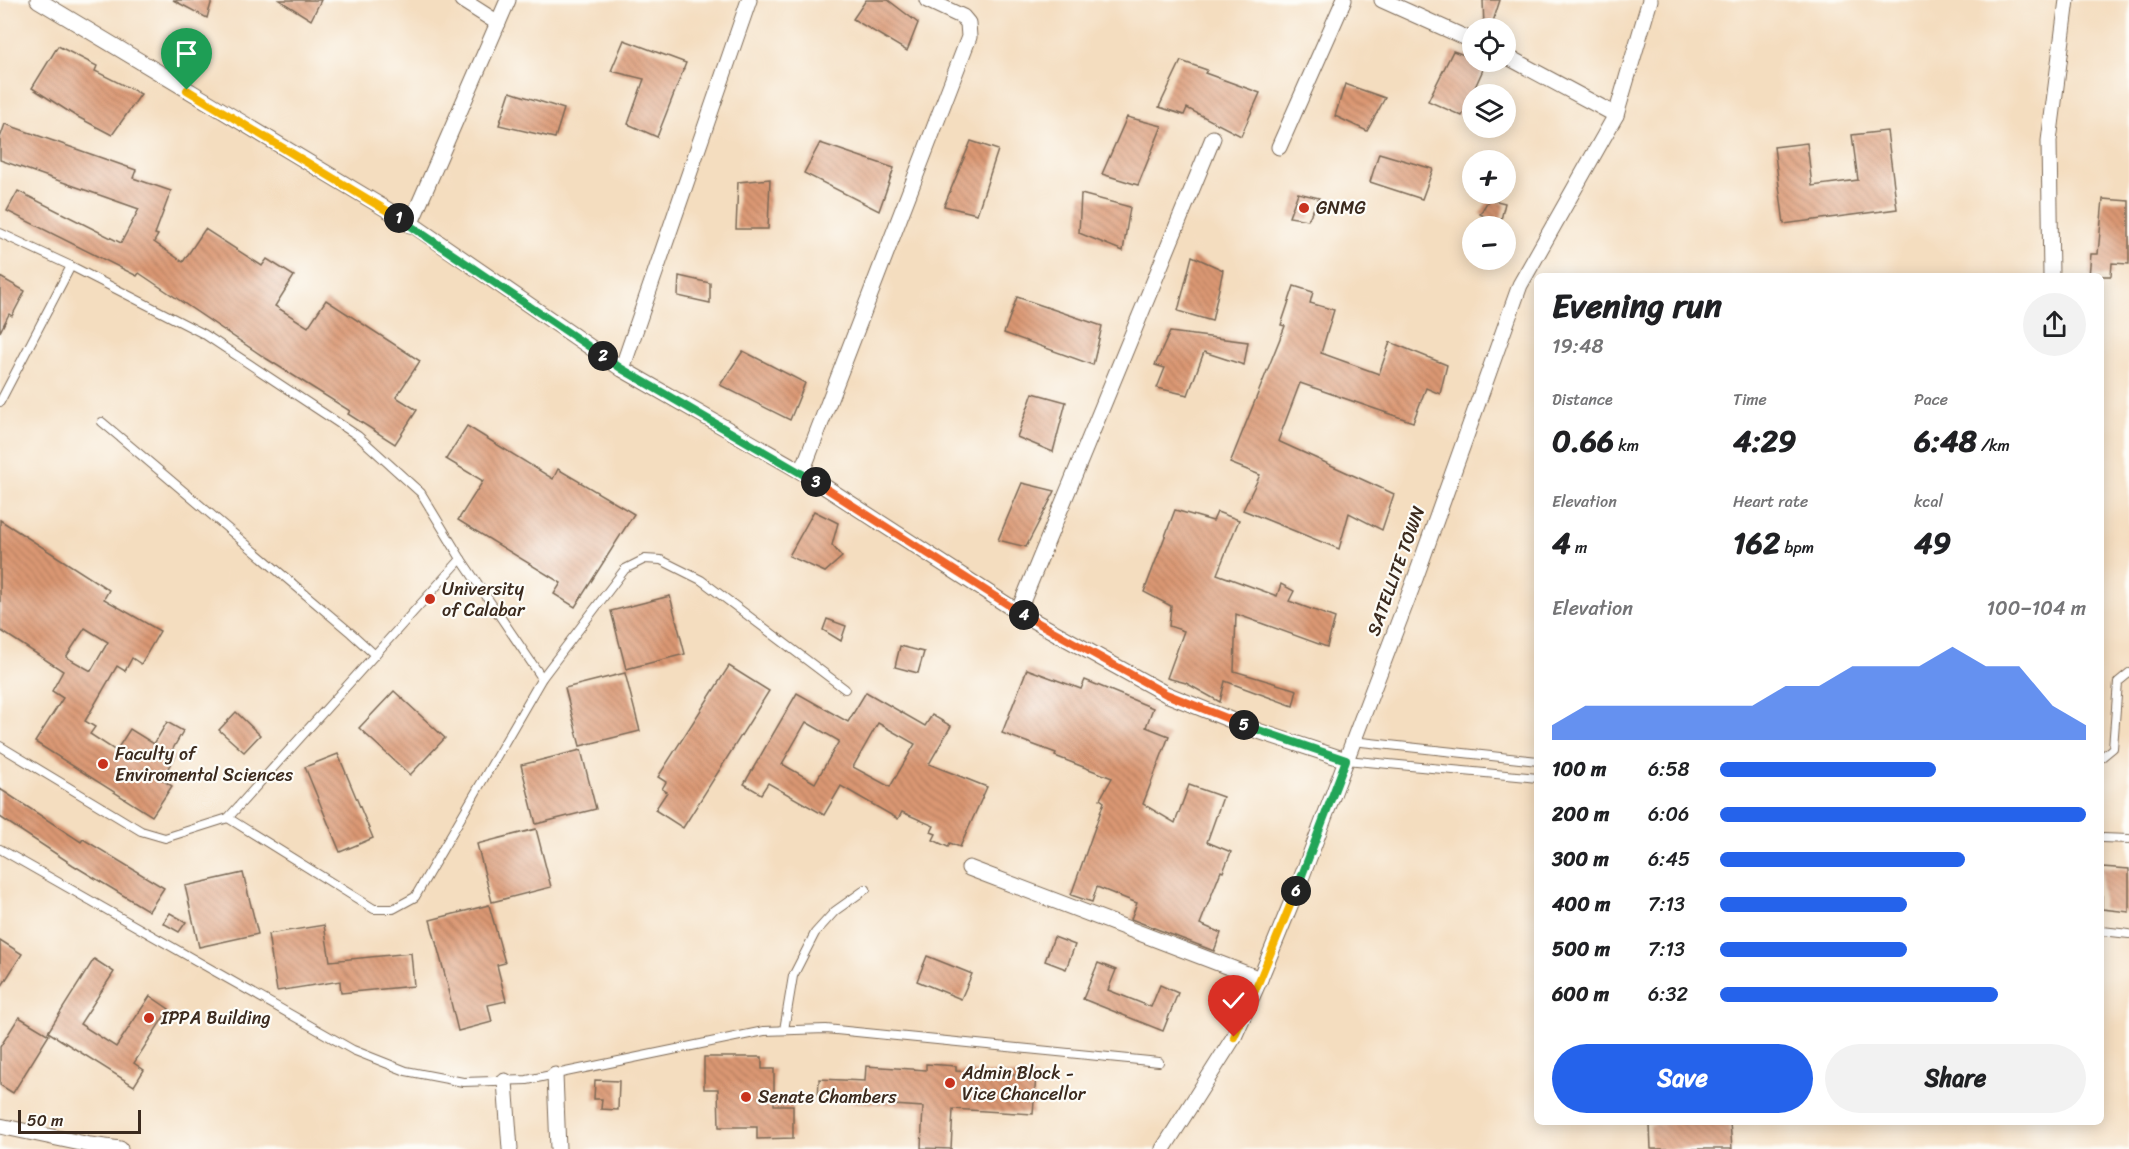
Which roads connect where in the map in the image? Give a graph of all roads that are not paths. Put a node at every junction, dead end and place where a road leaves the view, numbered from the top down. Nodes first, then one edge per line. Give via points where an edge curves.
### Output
1 (38, 0) edge
2 (462, 0) edge
3 (508, 0) edge
4 (749, 0) edge
5 (927, 0) edge
6 (1344, 0) edge
7 (1382, 0) edge
8 (1650, 0) edge
9 (2067, 0) edge
10 (498, 23) junction
11 (1462, 36) edge
12 (1516, 61) edge
13 (1616, 115) junction
14 (1212, 138) dead end
15 (1279, 147) dead end
16 (411, 225) junction
17 (0, 233) edge
18 (71, 266) junction
19 (2051, 273) edge
20 (622, 369) junction
21 (0, 402) edge
22 (102, 422) dead end
23 (802, 472) junction
24 (460, 560) junction
25 (1018, 612) junction
26 (375, 655) junction
27 (2129, 673) edge
28 (542, 678) junction
29 (845, 689) dead end
30 (1352, 741) junction
31 (0, 746) edge
32 (2104, 755) edge
33 (1346, 760) junction
34 (1534, 761) edge
35 (1534, 778) edge
36 (228, 818) junction
37 (2104, 838) edge
38 (2129, 839) edge
39 (0, 849) edge
40 (969, 868) dead end
41 (866, 889) dead end
42 (2104, 931) edge
43 (2129, 934) edge
44 (1260, 979) junction
45 (784, 1030) junction
46 (1159, 1062) dead end
47 (555, 1075) junction
48 (505, 1081) junction
49 (0, 1126) edge
50 (120, 1149) edge
51 (510, 1149) edge
52 (558, 1149) edge
53 (1162, 1149) edge

1 - 16 street
2 - 10 street
3 - 10 street
4 - 20 street
5 - 23 street via 963,17 968,23 969,37
6 - 15 street
7 - 11 street
8 - 13 street, SATELLITE TOWN
9 - 19 street via 2049,141
10 - 16 street
12 - 13 street
13 - 30 street, SATELLITE TOWN via 1520,285 1415,579
14 - 25 street
16 - 20 street
17 - 18 lane
18 - 21 lane
18 - 24 lane via 204,334 358,436 421,493
20 - 23 street
22 - 26 lane
23 - 25 street
24 - 26 lane
24 - 28 lane
25 - 33 street via 1166,694 1258,731
26 - 36 lane
27 - 32 lane via 2118,682 2113,748
28 - 29 lane via 625,569 645,559 661,560 700,580
28 - 36 lane via 415,897 393,909 374,909
30 - 33 street, SATELLITE TOWN
30 - 34 lane
31 - 36 lane via 141,831 165,838
33 - 35 lane
33 - 44 street, SATELLITE TOWN
37 - 38 lane
39 - 48 lane via 353,1050 406,1071 463,1082
40 - 44 street
41 - 45 lane via 834,911 815,933 793,976
42 - 43 lane
44 - 53 street, SATELLITE TOWN via 1234,1037
45 - 46 lane via 826,1029
45 - 47 lane
47 - 48 lane
47 - 52 street
48 - 51 street
49 - 50 street

